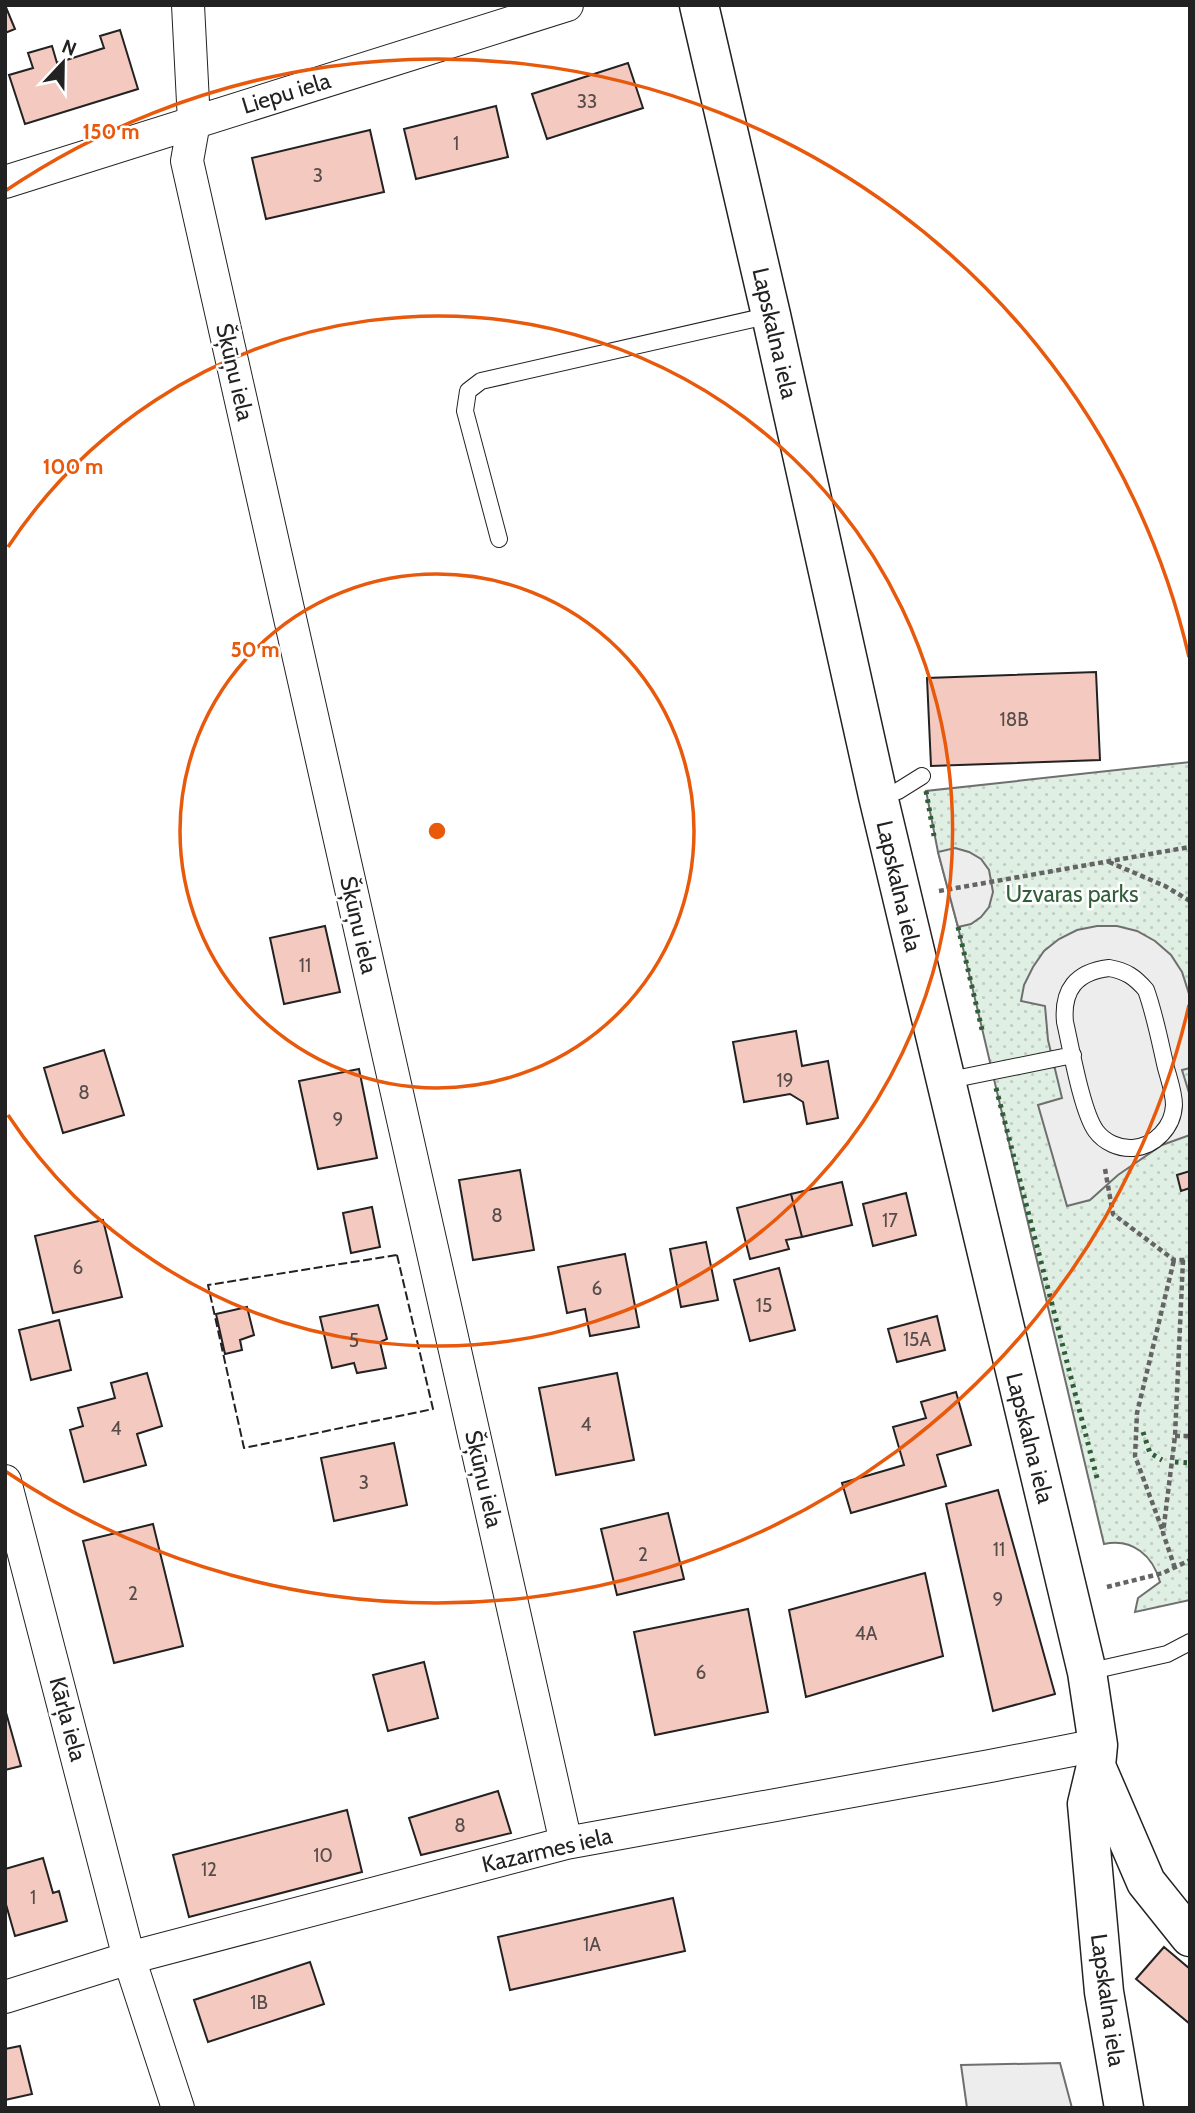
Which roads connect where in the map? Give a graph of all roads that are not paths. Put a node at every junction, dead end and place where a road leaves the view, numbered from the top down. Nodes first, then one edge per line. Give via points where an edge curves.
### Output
1 (188, 5) edge
2 (567, 5) edge
3 (699, 5) edge
4 (194, 122) junction
5 (5, 182) edge
6 (771, 315) junction
7 (499, 539) dead end
8 (922, 776) dead end
9 (878, 796) junction
10 (1073, 1055) junction
11 (944, 1081) junction
12 (5, 1481) edge
13 (1190, 1642) edge
14 (1087, 1672) junction
15 (1097, 1756) junction
16 (566, 1843) junction
17 (1190, 1937) edge
18 (130, 1958) junction
19 (5, 1997) edge
20 (178, 2108) edge
21 (1124, 2108) edge

1 - 4 street, Šķūņu iela
2 - 4 street, Liepu iela
3 - 6 main road, Lapskalna iela
4 - 5 street, Liepu iela
4 - 16 street, Šķūņu iela via 187,160
6 - 7 lane via 481,381 468,391 466,411
6 - 9 main road, Lapskalna iela
8 - 9 lane via 898,791
9 - 11 main road, Lapskalna iela
10 - 10 lane via 1088,1115 1105,1140 1132,1148 1146,1145 1166,1129 1173,1094 1146,990 1136,979 1109,968 1094,970 1073,984 1063,1008
10 - 11 lane
11 - 14 main road, Lapskalna iela
12 - 18 street, Kārļa iela
13 - 14 lane via 1167,1654
14 - 15 main road, Lapskalna iela
15 - 16 street, Kazarmes iela via 990,1766
15 - 17 main road, Lapskalna iela via 1146,1882
15 - 21 main road, Lapskalna iela via 1087,1804 1104,1992
16 - 18 street, Kazarmes iela
18 - 19 street, Kazarmes iela
18 - 20 street, Kārļa iela

